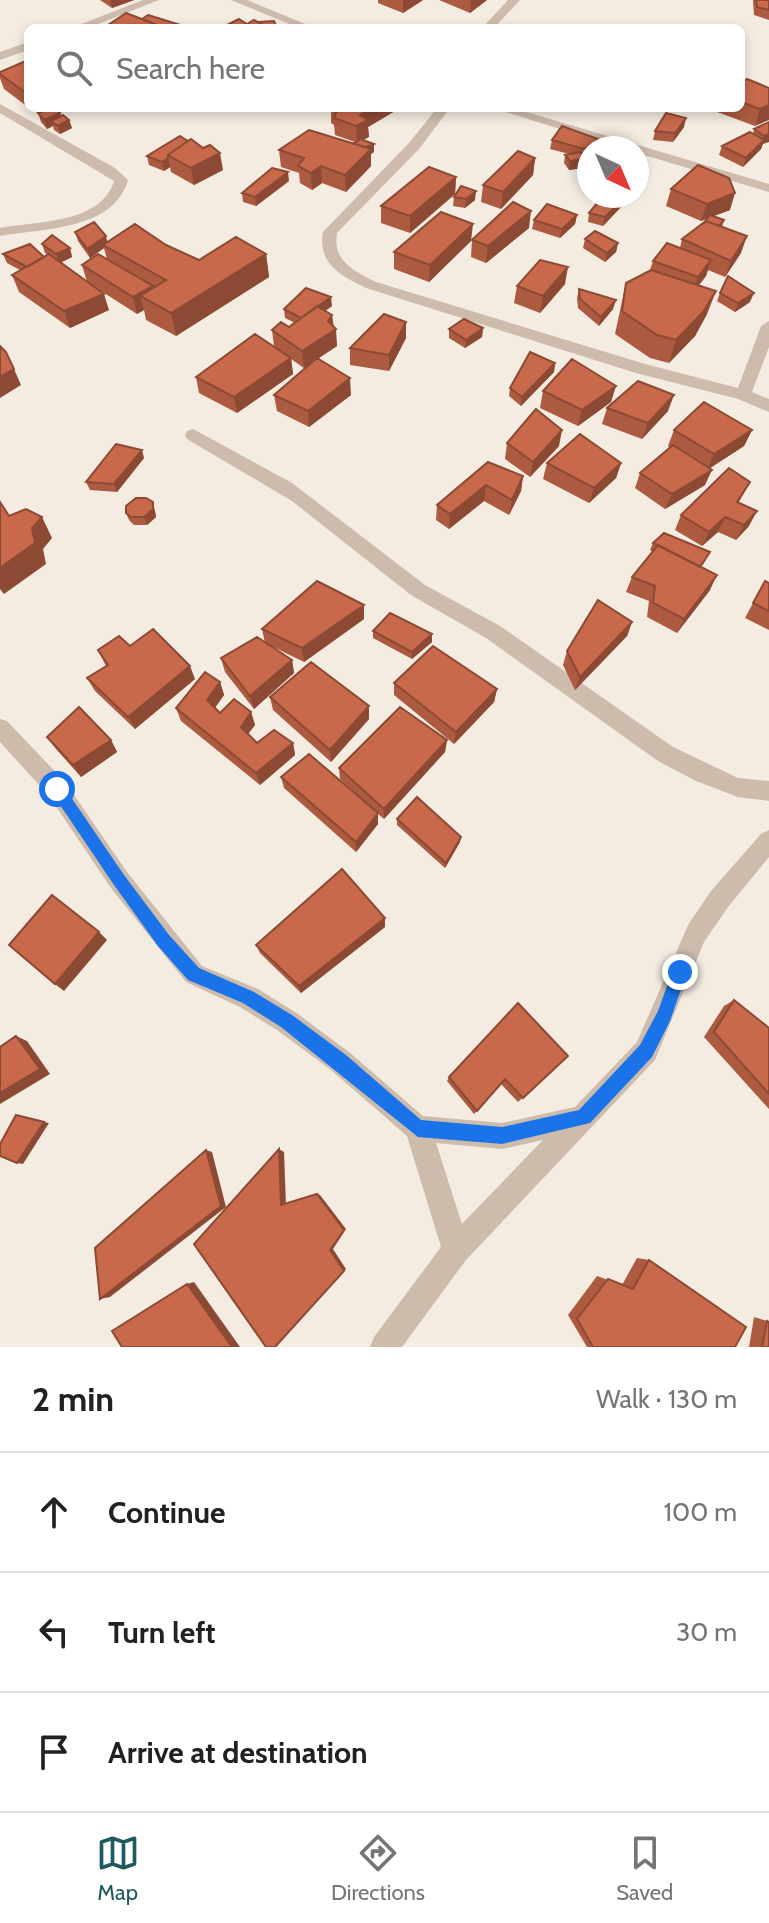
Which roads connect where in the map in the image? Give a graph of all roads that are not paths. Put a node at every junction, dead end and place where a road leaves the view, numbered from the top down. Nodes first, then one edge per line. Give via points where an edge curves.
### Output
1 (153, 0) edge
2 (237, 0) edge
3 (514, 0) edge
4 (88, 24) edge
5 (299, 24) edge
6 (492, 24) edge
7 (24, 47) edge
8 (0, 56) edge
9 (0, 108) edge
10 (441, 112) edge
11 (511, 112) edge
12 (590, 136) edge
13 (649, 152) edge
14 (769, 188) edge
15 (0, 232) edge
16 (769, 326) edge
17 (743, 395) junction
18 (769, 406) edge
19 (193, 435) dead end
20 (0, 728) edge
21 (769, 791) edge
22 (769, 841) edge
23 (584, 1117) junction
24 (418, 1128) junction
25 (456, 1250) junction
26 (384, 1347) edge

1 - 4 street
2 - 5 street
3 - 6 street
7 - 8 street
9 - 15 street via 121,180 117,195 92,214
10 - 17 street via 330,232 329,253 343,272 642,369
11 - 12 street
13 - 14 street
16 - 17 street
17 - 18 street
19 - 21 street via 300,498 420,592 493,632 646,740 719,781
20 - 24 street via 57,789 119,880 194,974 286,1021
22 - 23 street via 704,920 646,1051
23 - 24 street via 502,1136
23 - 25 street
24 - 25 street
25 - 26 street

